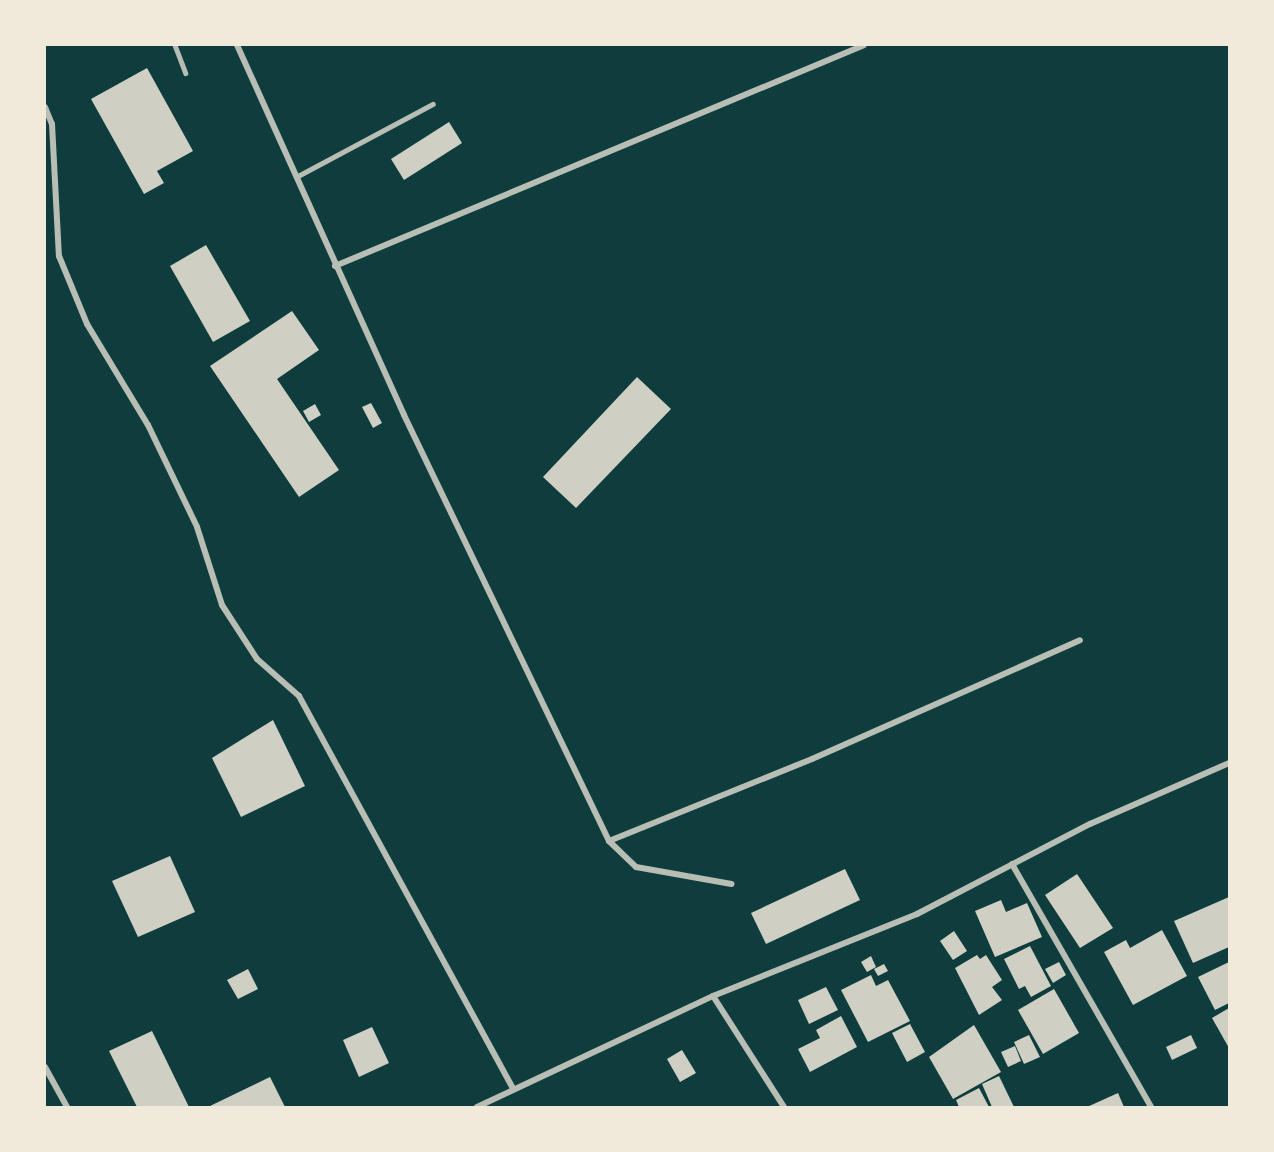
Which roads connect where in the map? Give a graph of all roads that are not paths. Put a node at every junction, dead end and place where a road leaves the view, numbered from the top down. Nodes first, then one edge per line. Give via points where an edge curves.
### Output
1 (175, 45) edge
2 (237, 45) edge
3 (864, 45) edge
4 (186, 73) dead end
5 (433, 104) dead end
6 (45, 107) edge
7 (296, 177) junction
8 (335, 266) junction
9 (1080, 640) dead end
10 (1229, 764) edge
11 (609, 841) junction
12 (1012, 864) junction
13 (731, 884) dead end
14 (713, 996) junction
15 (45, 1067) edge
16 (513, 1088) junction
17 (67, 1107) edge
18 (477, 1107) edge
19 (784, 1107) edge
20 (1151, 1107) edge

1 - 4 lane
2 - 7 street
3 - 8 street
5 - 7 lane
6 - 16 street via 51,124 59,256 87,324 148,425 197,527 222,605 257,660 299,696
7 - 8 street
8 - 11 street
9 - 11 street via 812,759
10 - 12 street via 1090,824
11 - 13 street via 636,867
12 - 14 street via 916,914
12 - 20 street
14 - 16 street
14 - 19 street
15 - 17 street
16 - 18 street

